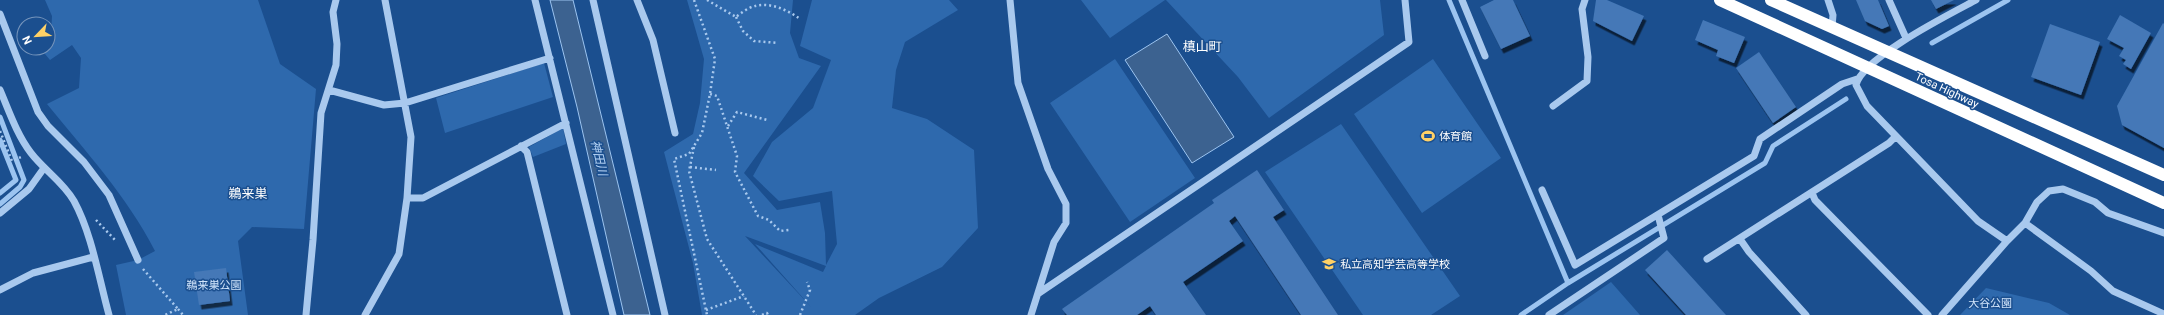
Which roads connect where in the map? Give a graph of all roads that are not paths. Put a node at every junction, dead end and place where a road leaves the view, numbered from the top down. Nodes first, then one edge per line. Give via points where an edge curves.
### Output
1 (336, 0) edge
2 (385, 0) edge
3 (535, 0) edge
4 (593, 0) edge
5 (637, 0) edge
6 (1010, 0) edge
7 (1405, 0) edge
8 (1462, 0) edge
9 (1585, 0) edge
10 (1720, 0) edge
11 (1771, 0) edge
12 (1828, 0) edge
13 (1889, 0) edge
14 (1976, 0) edge
15 (0, 14) edge
16 (1832, 27) junction
17 (1906, 38) junction
18 (1887, 52) junction
19 (1486, 56) dead end
20 (550, 58) junction
21 (1869, 68) junction
22 (1858, 79) junction
23 (0, 90) edge
24 (329, 90) junction
25 (405, 103) junction
26 (1553, 106) dead end
27 (566, 123) junction
28 (675, 134) dead end
29 (1896, 136) junction
30 (521, 146) junction
31 (44, 168) junction
32 (2164, 175) edge
33 (1542, 190) dead end
34 (1812, 193) junction
35 (407, 198) junction
36 (2164, 203) edge
37 (0, 213) edge
38 (1659, 218) junction
39 (2025, 223) junction
40 (2164, 233) edge
41 (1740, 239) junction
42 (2006, 241) junction
43 (93, 257) junction
44 (1707, 259) dead end
45 (138, 260) road end
46 (0, 290) edge
47 (1039, 292) junction
48 (2164, 314) edge
49 (109, 315) edge
50 (306, 315) edge
51 (365, 315) edge
52 (567, 315) edge
53 (613, 315) edge
54 (665, 315) edge
55 (1031, 315) edge
56 (1550, 315) edge
57 (1806, 315) edge
58 (1928, 315) edge
59 (1942, 315) edge

1 - 24 street via 332,12 337,51 336,65
2 - 25 street
3 - 20 street
4 - 54 street
5 - 28 street via 653,40
6 - 47 street via 1018,83 1048,169 1066,204 1066,223 1054,242
7 - 47 street via 1410,42
8 - 19 street
9 - 26 street via 1582,8 1588,57 1587,81
10 - 21 highway, Tosa Highway
11 - 16 highway, Tosa Highway
12 - 16 street via 1833,15
13 - 17 street
14 - 17 street
15 - 45 street via 38,112 48,126 84,162 109,195
16 - 18 highway, Tosa Highway
17 - 18 street
18 - 21 street
18 - 32 highway, Tosa Highway
20 - 25 street
20 - 27 street
21 - 22 street
21 - 36 highway, Tosa Highway
22 - 29 street via 1856,85 1867,106
22 - 38 street via 1842,84 1760,139 1754,156
23 - 31 street via 19,134
24 - 25 street via 384,104
24 - 50 street via 321,113
25 - 35 street via 412,137
27 - 30 street
27 - 53 street
29 - 34 street
29 - 42 street via 1978,221
30 - 35 street via 423,198
30 - 52 street via 527,152
31 - 37 street via 29,189
31 - 43 street via 60,182 73,200 84,225
33 - 38 street via 1575,265
34 - 41 street
34 - 58 street via 1815,200
35 - 51 street via 399,254
38 - 56 street via 1664,238
39 - 40 street via 2037,202 2049,191 2063,189 2095,202 2108,213
39 - 42 street
39 - 48 street via 2113,291
41 - 44 street
41 - 57 street
42 - 59 street
43 - 46 street via 33,273
43 - 49 street
47 - 55 street

